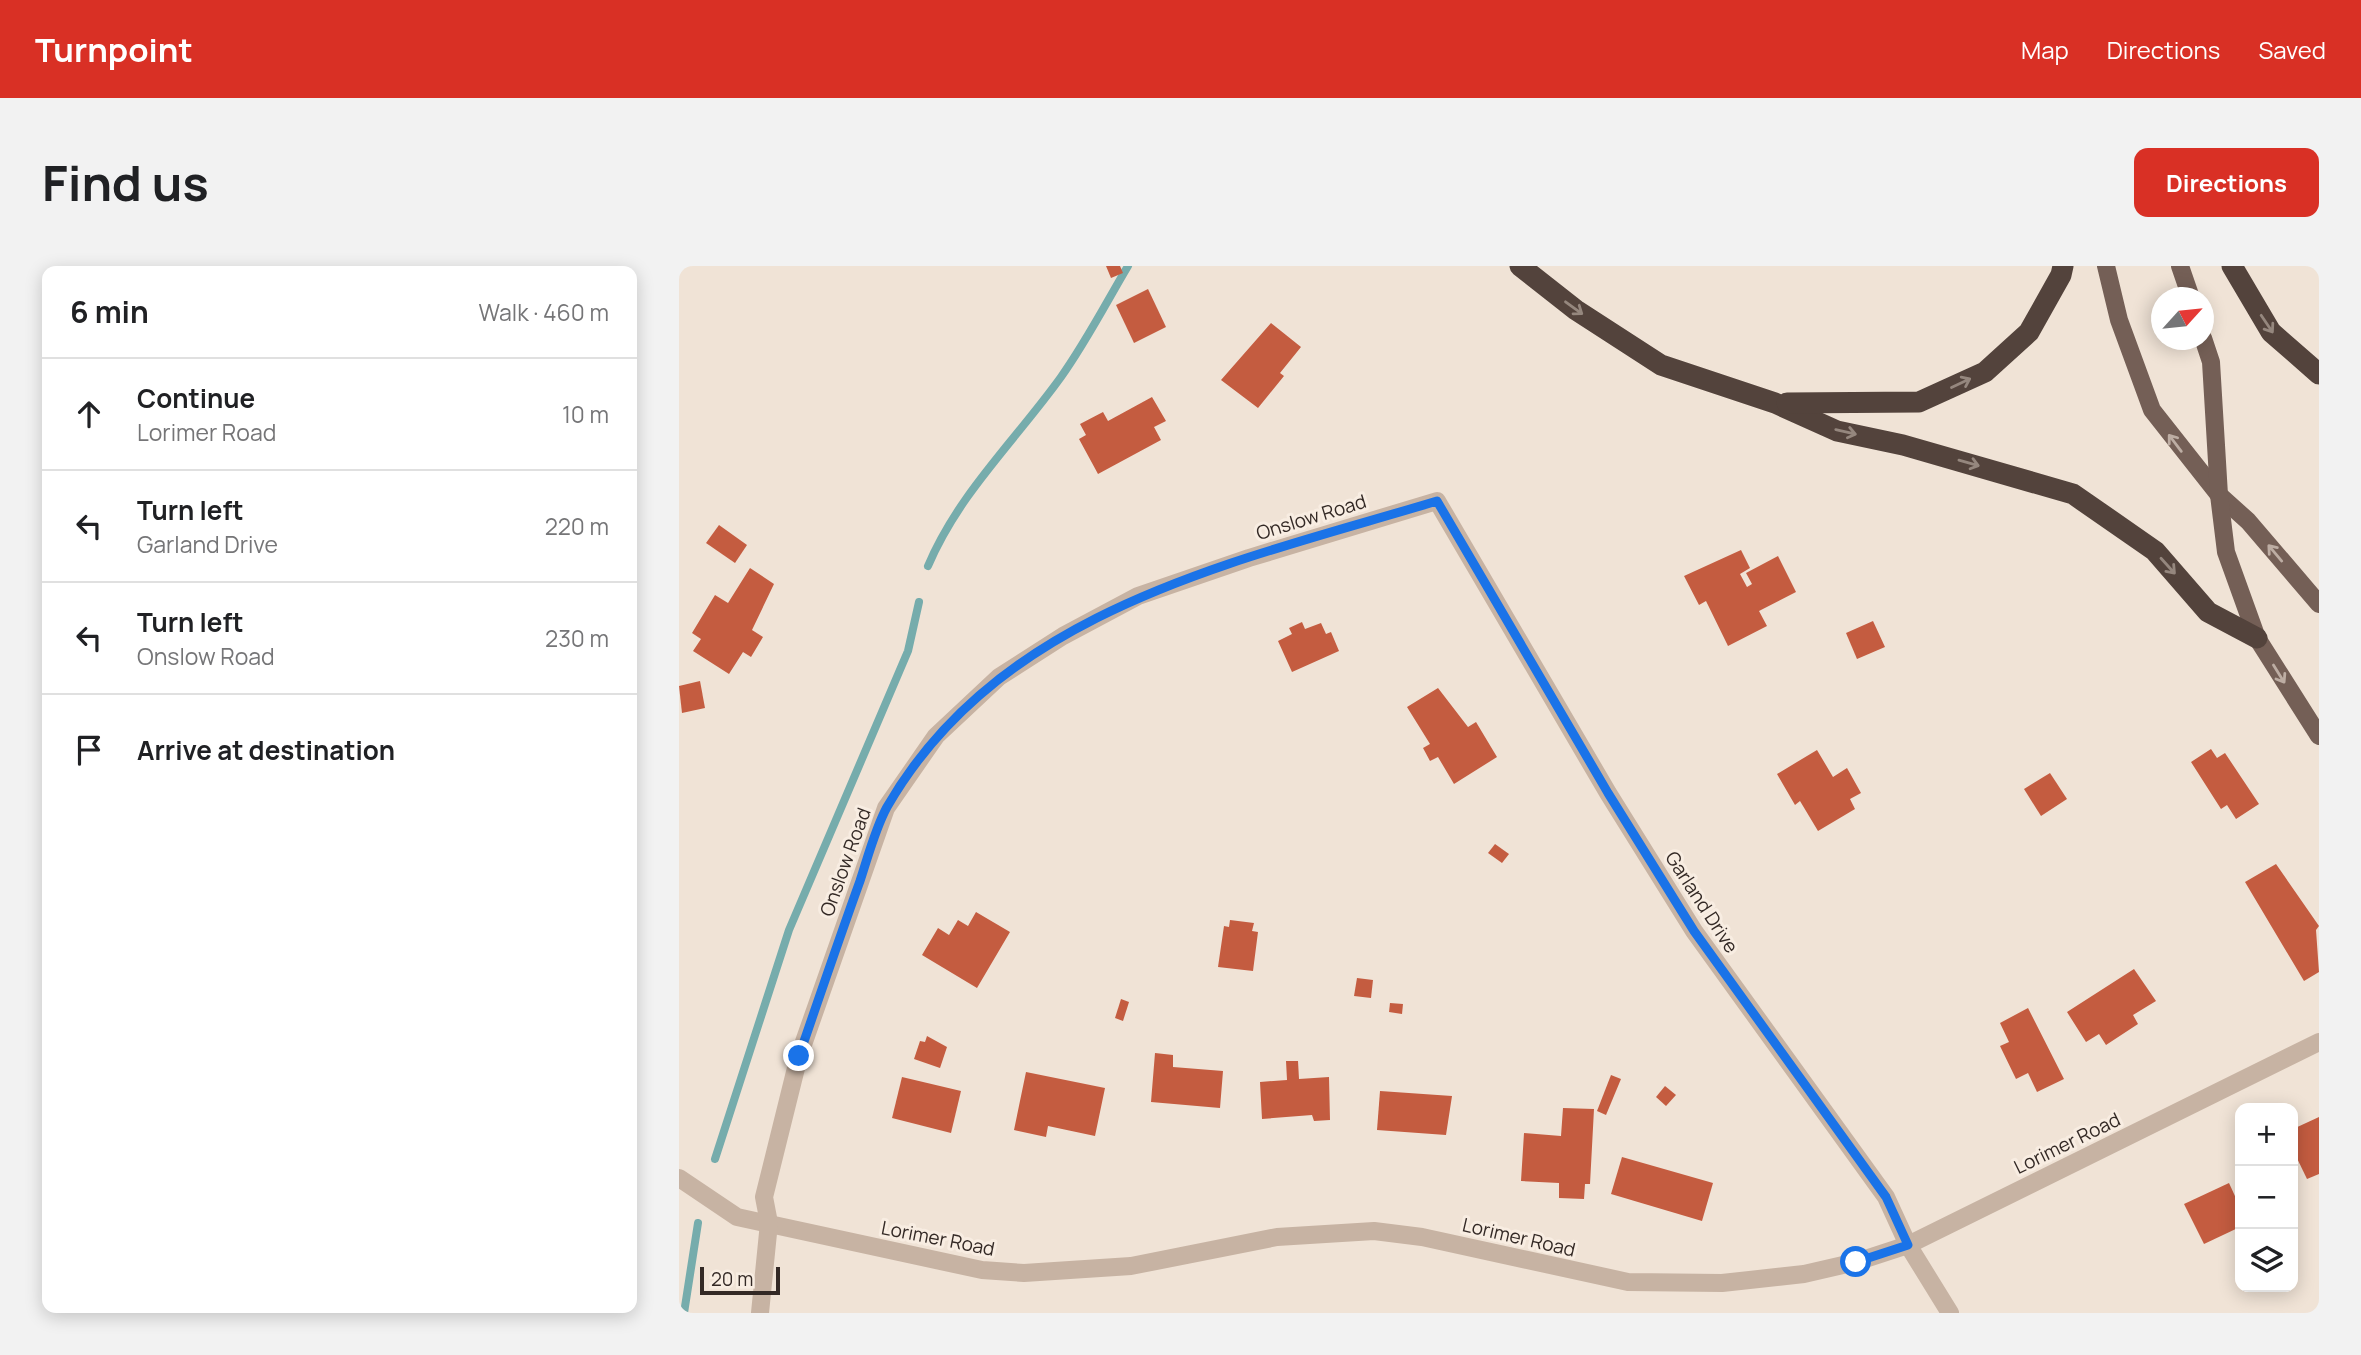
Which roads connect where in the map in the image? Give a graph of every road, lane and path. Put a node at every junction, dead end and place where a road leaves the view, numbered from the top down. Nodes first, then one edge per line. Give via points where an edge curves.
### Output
1 (1520, 266) edge
2 (2063, 266) edge
3 (2106, 266) edge
4 (2179, 266) edge
5 (2232, 266) edge
6 (2187, 287) edge
7 (2207, 350) edge
8 (2319, 374) edge
9 (1775, 403) junction
10 (2219, 495) junction
11 (1437, 501) joint
12 (2319, 604) edge
13 (2257, 638) junction
14 (2319, 736) edge
15 (2319, 1042) edge
16 (679, 1178) edge
17 (769, 1223) junction
18 (1908, 1245) junction
19 (760, 1313) edge
20 (1950, 1313) edge

1 -> 9 highway via 1576,310 1661,365
9 -> 2 highway via 1919,402 1985,372 2029,332
10 -> 3 main road via 2152,410 2119,320
4 - 6 main road
5 -> 8 highway via 2271,332
7 - 10 main road
9 -> 13 highway via 1837,431 1903,444 2073,494 2155,551 2209,611
12 -> 10 main road via 2248,521
10 - 13 main road via 2226,552
11 - 17 street, Onslow Road via 1138,596 999,677 936,736 886,808 799,1056 764,1197
11 - 18 street, Garland Drive via 1694,931 1886,1197
13 -> 14 main road
15 - 18 street, Lorimer Road
16 - 17 street, Lorimer Road via 737,1217
17 - 18 street, Lorimer Road via 982,1270 1024,1273 1131,1266 1276,1237 1374,1231 1422,1237 1628,1282 1722,1283 1804,1274
17 - 19 street, Onslow Road
18 - 20 street, Garland Drive

